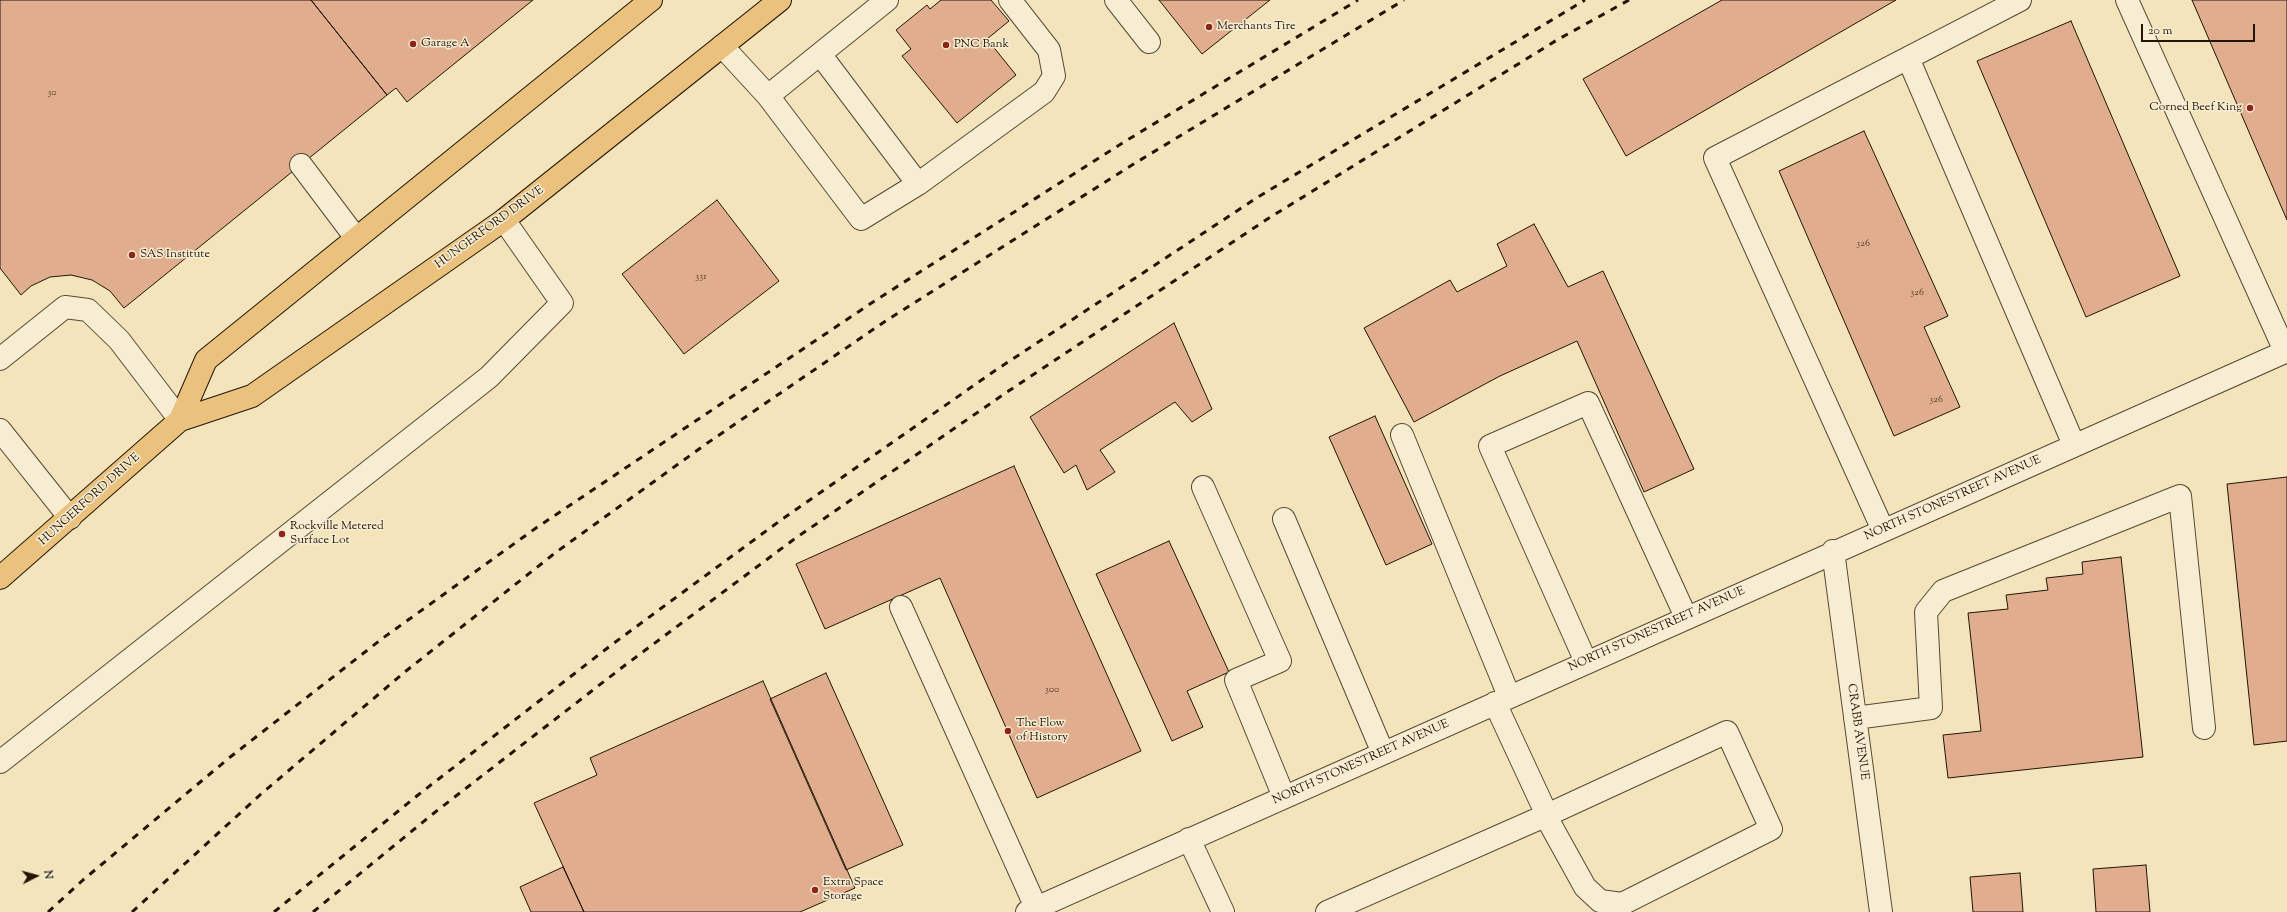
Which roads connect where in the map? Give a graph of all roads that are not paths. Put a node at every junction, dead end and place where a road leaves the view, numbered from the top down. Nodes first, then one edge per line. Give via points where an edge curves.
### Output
1 (651, 0) edge
2 (780, 0) edge
3 (887, 0) edge
4 (1010, 0) edge
5 (1116, 0) edge
6 (2020, 0) edge
7 (2127, 0) edge
8 (1149, 42) dead end
9 (722, 46) junction
10 (820, 54) junction
11 (1908, 58) junction
12 (768, 96) junction
13 (300, 165) dead end
14 (918, 184) junction
15 (504, 220) junction
16 (356, 238) junction
17 (2286, 351) edge
18 (0, 359) edge
19 (180, 420) junction
20 (0, 430) edge
21 (1402, 435) dead end
22 (2074, 445) junction
23 (1203, 488) dead end
24 (70, 518) junction
25 (1284, 519) dead end
26 (1883, 530) junction
27 (1833, 551) junction
28 (0, 578) edge
29 (901, 607) dead end
30 (1686, 617) junction
31 (1586, 662) junction
32 (1502, 700) junction
33 (1855, 718) junction
34 (2204, 728) dead end
35 (1383, 753) junction
36 (0, 762) edge
37 (1284, 797) junction
38 (1547, 815) junction
39 (1190, 839) junction
40 (1034, 910) edge
41 (1223, 912) edge
42 (1327, 912) edge
43 (1881, 912) edge

1 - 16 main road, HUNGERFORD DRIVE
2 - 9 main road, HUNGERFORD DRIVE
3 - 10 street
4 - 14 street via 1049,50 1054,76 1044,92
5 - 8 street
6 - 11 street
7 - 17 street
9 - 12 street
9 - 15 main road, HUNGERFORD DRIVE
10 - 12 street
10 - 14 street
11 - 22 street
11 - 26 street via 1715,158
12 - 14 street via 861,219
13 - 16 street
15 - 19 main road, HUNGERFORD DRIVE via 252,396
15 - 36 street via 562,303 489,376
16 - 19 main road, HUNGERFORD DRIVE via 206,360
17 - 22 street, NORTH STONESTREET AVENUE
18 - 19 street via 65,307 88,310 119,340
19 - 24 main road, HUNGERFORD DRIVE
20 - 24 street
21 - 32 street
22 - 26 street, NORTH STONESTREET AVENUE
23 - 37 street via 1280,661 1236,680
24 - 28 main road, HUNGERFORD DRIVE
25 - 35 street
26 - 27 street, NORTH STONESTREET AVENUE
27 - 30 street, NORTH STONESTREET AVENUE
27 - 33 street, CRABB AVENUE
29 - 40 street
30 - 31 street, NORTH STONESTREET AVENUE
30 - 31 street via 1588,403 1490,446
31 - 32 street, NORTH STONESTREET AVENUE
32 - 35 street, NORTH STONESTREET AVENUE
32 - 38 street
33 - 34 street via 1931,708 1926,612 1943,591 2180,496
33 - 43 street, CRABB AVENUE
35 - 37 street, NORTH STONESTREET AVENUE
37 - 39 street, NORTH STONESTREET AVENUE
38 - 38 street via 1585,887 1600,901 1622,904 1771,829 1727,732
38 - 42 street
39 - 40 street, NORTH STONESTREET AVENUE
39 - 41 street

